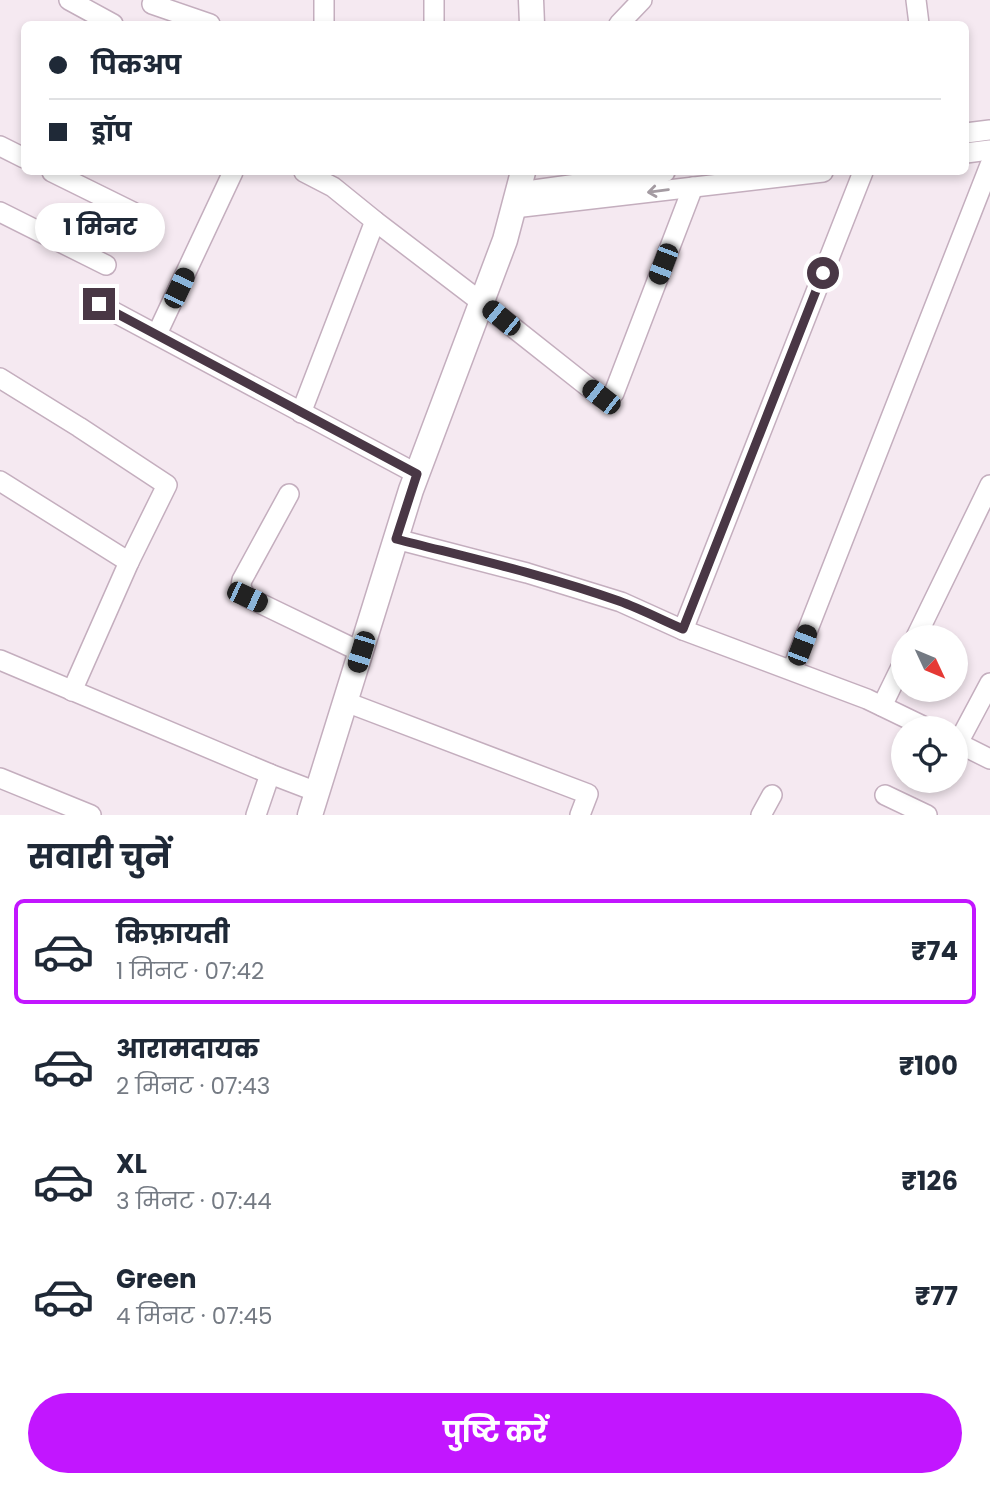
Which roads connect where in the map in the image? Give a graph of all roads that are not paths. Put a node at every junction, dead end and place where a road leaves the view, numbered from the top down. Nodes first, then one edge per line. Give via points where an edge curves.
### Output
1 (69, 0) edge
2 (324, 0) edge
3 (434, 0) edge
4 (531, 0) edge
5 (642, 0) edge
6 (916, 0) edge
7 (152, 4) dead end
8 (109, 21) edge
9 (201, 21) edge
10 (324, 21) edge
11 (435, 21) edge
12 (532, 21) edge
13 (622, 21) edge
14 (919, 21) edge
15 (990, 130) edge
16 (969, 133) edge
17 (0, 146) edge
18 (990, 150) edge
19 (969, 153) edge
20 (21, 156) edge
21 (990, 165) edge
22 (58, 175) edge
23 (232, 175) edge
24 (310, 175) edge
25 (626, 175) edge
26 (798, 175) edge
27 (862, 175) edge
28 (521, 183) edge
29 (693, 187) junction
30 (0, 212) edge
31 (133, 212) dead end
32 (375, 221) junction
33 (106, 265) dead end
34 (481, 302) junction
35 (99, 304) dead end
36 (157, 334) junction
37 (0, 378) edge
38 (301, 413) junction
39 (417, 474) junction
40 (0, 481) edge
41 (990, 485) edge
42 (289, 494) dead end
43 (396, 539) junction
44 (130, 562) junction
45 (922, 625) edge
46 (683, 629) junction
47 (361, 652) junction
48 (0, 660) edge
49 (792, 670) junction
50 (990, 683) edge
51 (891, 688) edge
52 (72, 691) junction
53 (345, 702) junction
54 (882, 706) junction
55 (903, 716) edge
56 (968, 722) edge
57 (968, 748) edge
58 (990, 759) edge
59 (270, 774) junction
60 (0, 778) edge
61 (772, 794) dead end
62 (885, 795) dead end
63 (314, 804) edge
64 (91, 815) edge
65 (256, 815) edge
66 (580, 815) edge
67 (761, 815) edge
68 (927, 815) edge

1 - 8 street
2 - 10 street
3 - 11 street
4 - 12 street
5 - 13 street
6 - 14 street
7 - 9 street
15 - 16 street
17 - 20 street
18 - 19 street
21 - 49 street
22 - 31 street
23 - 36 street
24 - 32 street via 333,187
25 - 28 street
26 - 29 street
27 - 46 street
29 -> 28 street
28 - 34 street
29 - 34 street via 610,397 601,397
30 - 33 street
32 - 34 street
32 - 38 street
34 - 39 street
35 - 36 street
36 - 38 street
37 - 44 street via 167,485
38 - 39 street
39 - 43 street
40 - 44 street
41 - 45 street
42 - 47 street via 242,580 243,593
43 - 46 street via 590,592
43 - 47 street
44 - 52 street
46 - 49 street
47 - 53 street
48 - 52 street
49 - 54 street
50 - 56 street
51 - 54 street
52 - 59 street
53 - 63 street
53 - 66 street via 588,794
54 - 55 street
57 - 58 street
59 - 63 street
59 - 65 street
60 - 64 street
61 - 67 street
62 - 68 street

